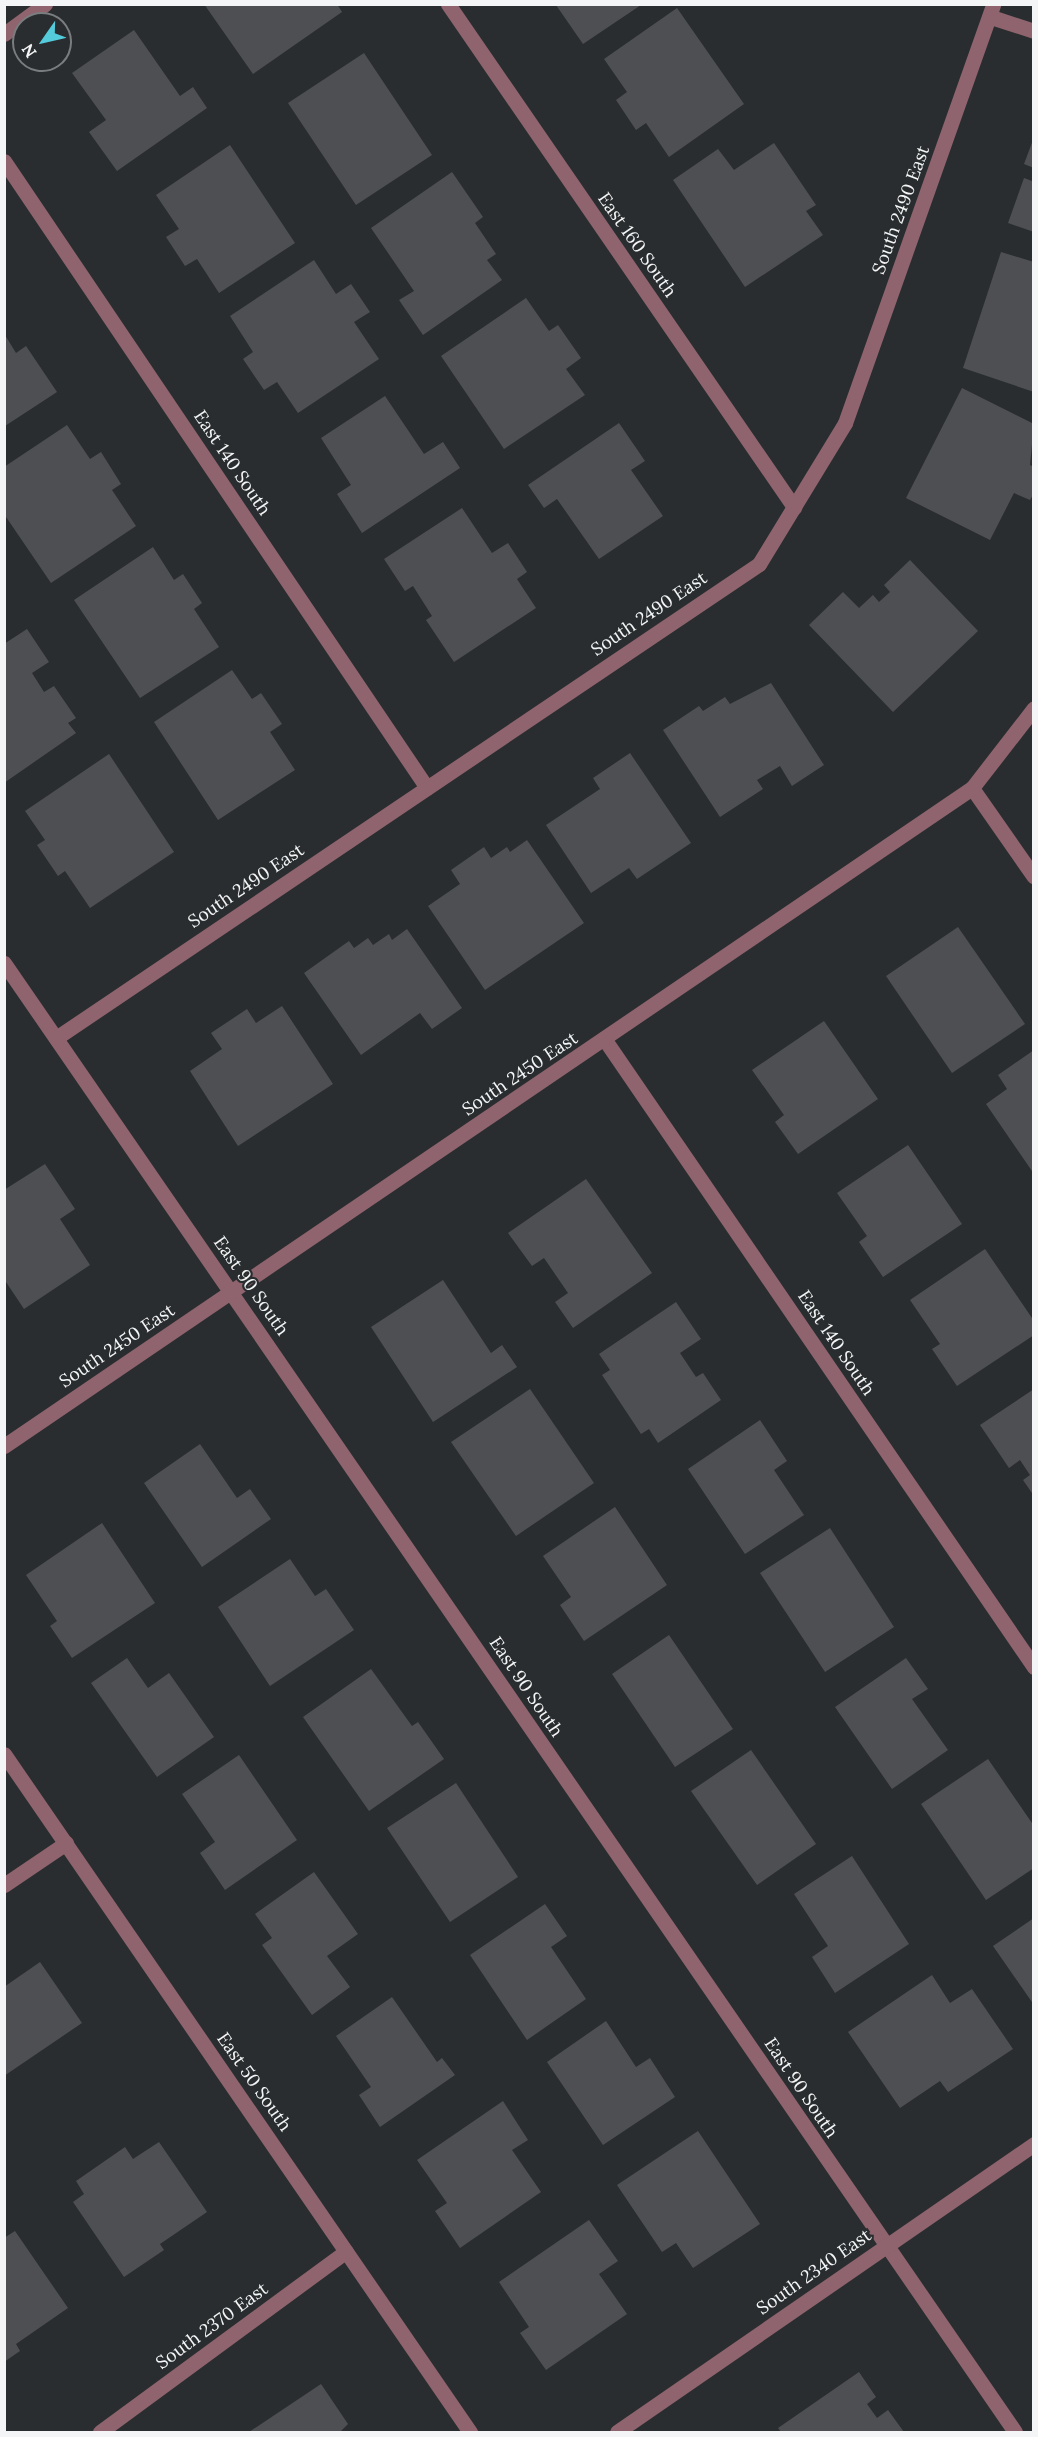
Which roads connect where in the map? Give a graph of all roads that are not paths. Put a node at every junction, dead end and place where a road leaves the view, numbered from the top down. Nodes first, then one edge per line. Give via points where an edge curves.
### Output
1 (45, 4) edge
2 (448, 4) edge
3 (992, 11) edge
4 (1034, 31) edge
5 (4, 34) edge
6 (4, 161) edge
7 (794, 507) junction
8 (1034, 708) edge
9 (427, 788) junction
10 (972, 788) junction
11 (1034, 878) edge
12 (4, 963) edge
13 (56, 1038) junction
14 (605, 1040) junction
15 (232, 1292) junction
16 (4, 1446) edge
17 (1034, 1667) edge
18 (4, 1754) edge
19 (66, 1843) junction
20 (4, 1885) edge
21 (1034, 2144) edge
22 (886, 2246) junction
23 (346, 2251) junction
24 (100, 2433) edge
25 (470, 2433) edge
26 (617, 2433) edge
27 (1015, 2433) edge

1 - 5 street
2 - 7 street, East 160 South
3 - 4 street
3 - 7 street, South 2490 East via 844,423
6 - 9 street, East 140 South
7 - 9 street, South 2490 East via 759,564
8 - 10 street, South 2450 East
9 - 13 street, South 2490 East
10 - 11 street
10 - 14 street, South 2450 East
12 - 13 street, East 90 South
13 - 15 street, East 90 South
14 - 15 street, South 2450 East
14 - 17 street, East 140 South
15 - 16 street, South 2450 East
15 - 22 street, East 90 South
18 - 19 street, East 50 South
19 - 20 street
19 - 23 street, East 50 South
21 - 22 street, South 2340 East
22 - 26 street, South 2340 East
22 - 27 street, East 90 South
23 - 24 street, South 2370 East
23 - 25 street, East 50 South

